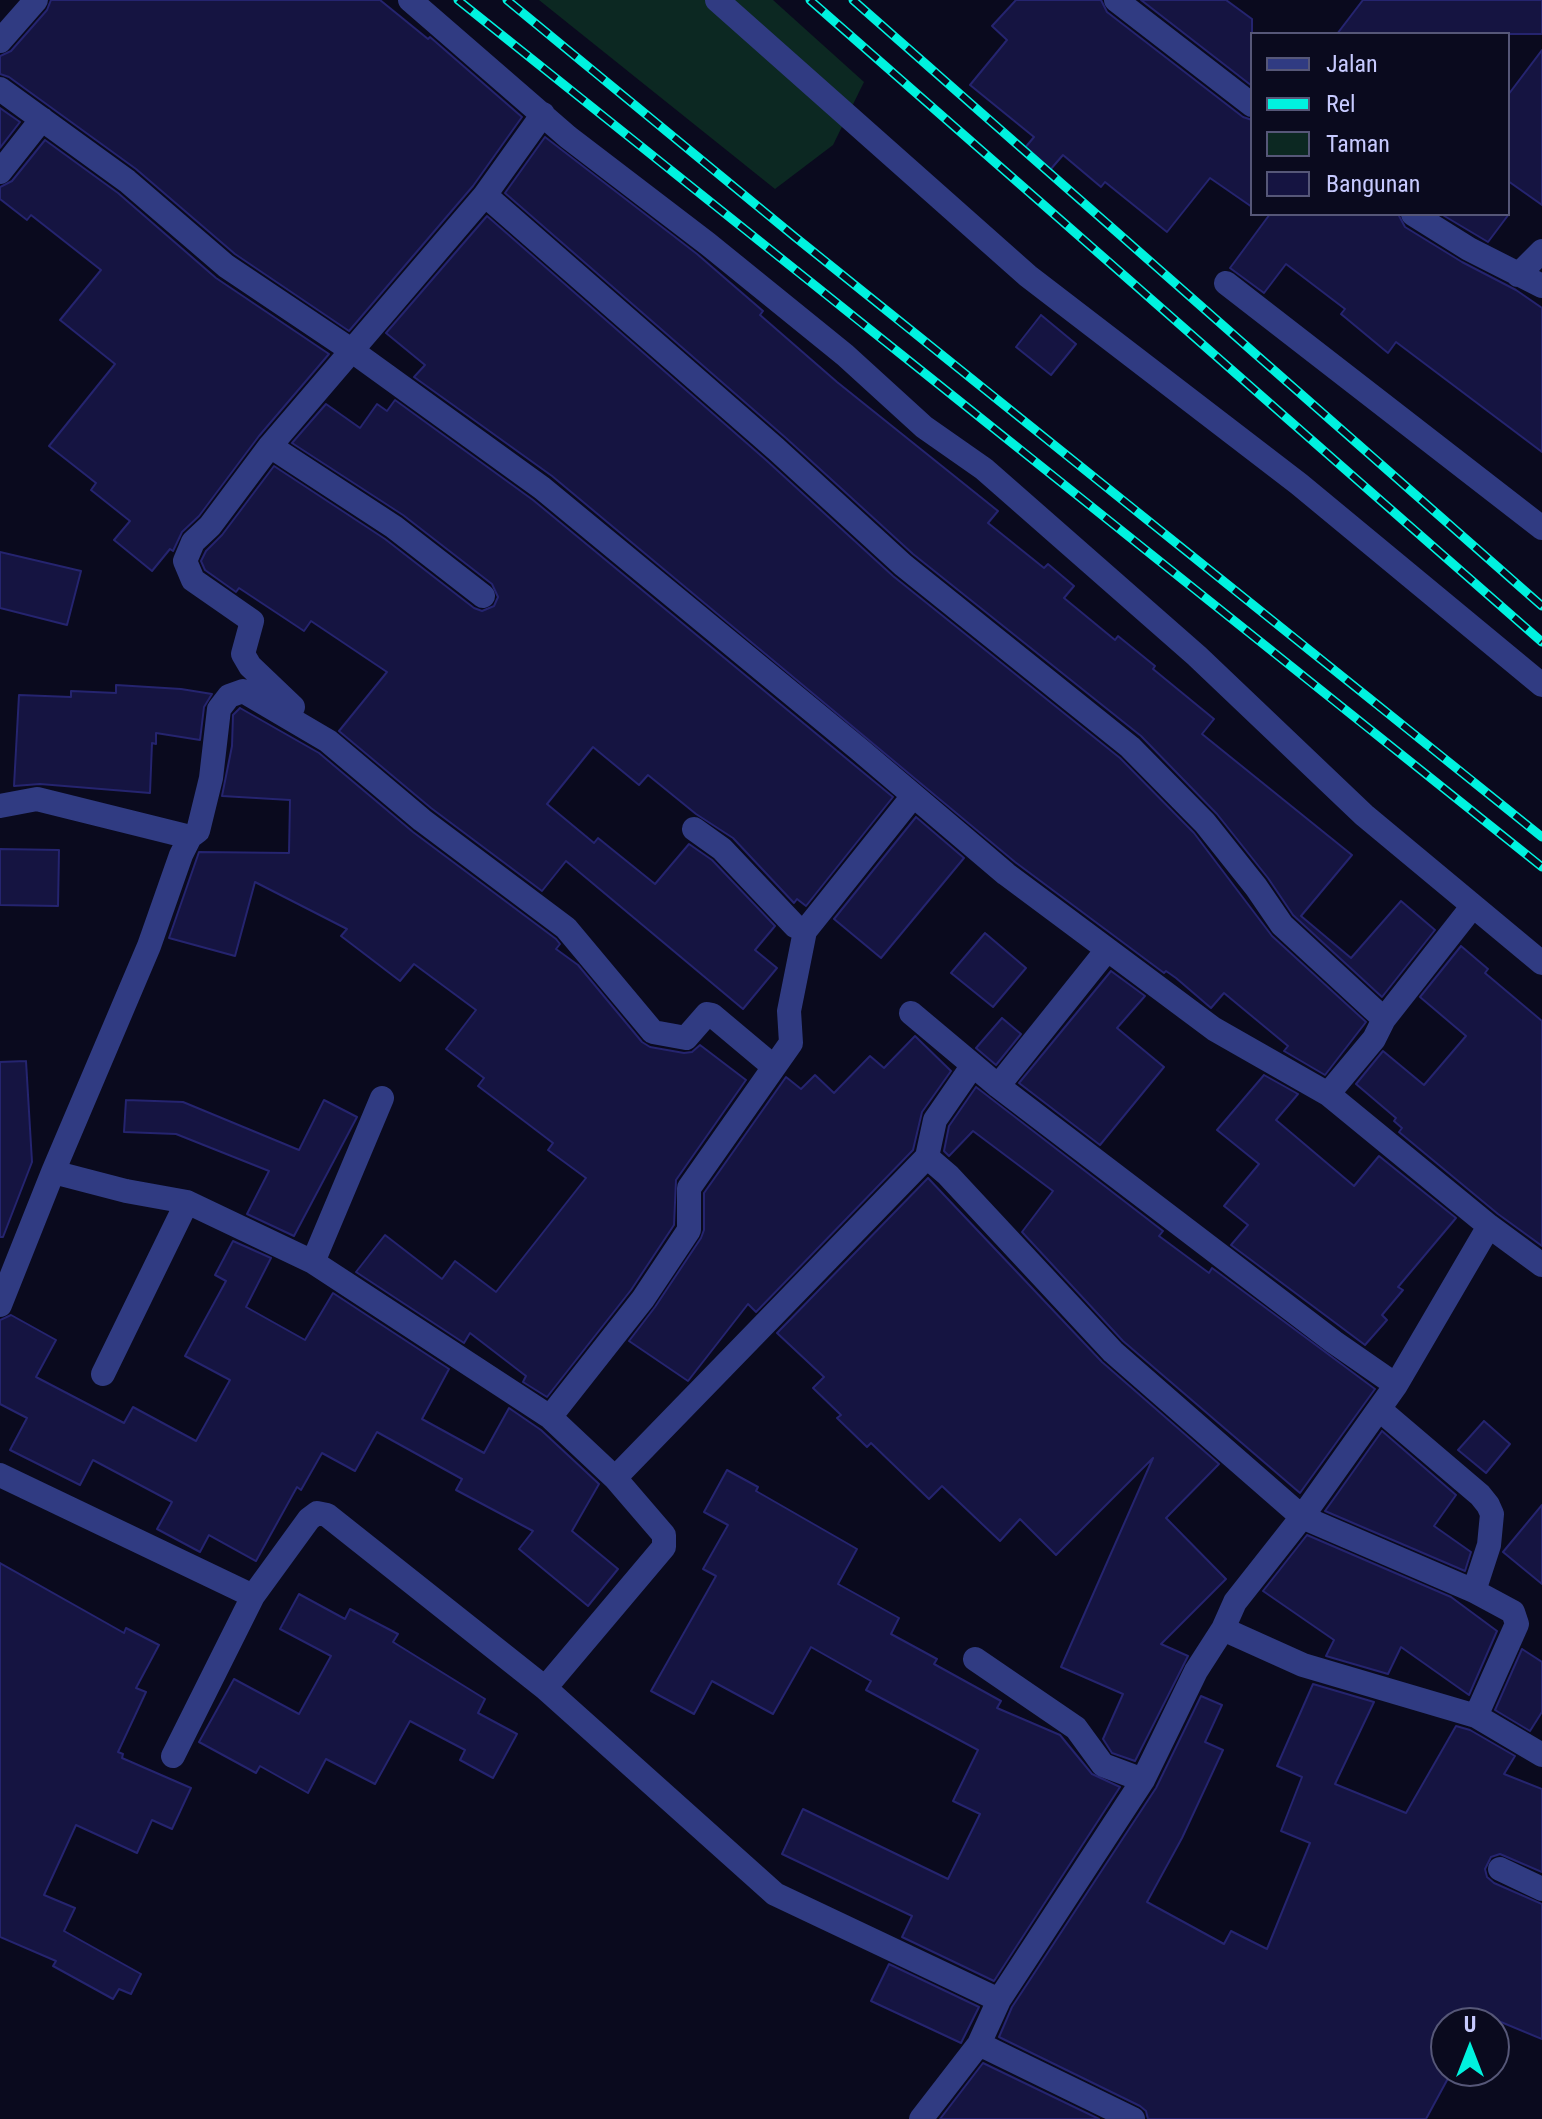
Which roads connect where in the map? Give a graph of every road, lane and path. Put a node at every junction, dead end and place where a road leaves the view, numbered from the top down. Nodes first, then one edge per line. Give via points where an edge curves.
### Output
1 (36, 0) edge
2 (410, 0) edge
3 (717, 0) edge
4 (1116, 0) edge
5 (0, 41) edge
6 (0, 89) edge
7 (1250, 103) edge
8 (543, 114) junction
9 (42, 119) junction
10 (0, 172) edge
11 (485, 195) junction
12 (1416, 216) edge
13 (1542, 251) edge
14 (1518, 275) junction
15 (1226, 283) dead end
16 (1542, 286) edge
17 (351, 350) junction
18 (270, 446) junction
19 (1542, 528) edge
20 (483, 596) dead end
21 (1542, 685) edge
22 (328, 741) junction
23 (913, 796) junction
24 (0, 806) edge
25 (694, 829) dead end
26 (190, 837) junction
27 (1472, 907) junction
28 (805, 931) junction
29 (1107, 950) junction
30 (1542, 963) edge
31 (911, 1013) dead end
32 (1384, 1019) junction
33 (973, 1065) junction
34 (774, 1067) junction
35 (998, 1086) junction
36 (1328, 1094) junction
37 (382, 1098) dead end
38 (927, 1157) junction
39 (53, 1172) junction
40 (187, 1202) junction
41 (1489, 1226) junction
42 (313, 1262) junction
43 (1542, 1265) edge
44 (0, 1305) edge
45 (103, 1374) dead end
46 (1396, 1385) junction
47 (1379, 1409) junction
48 (550, 1417) junction
49 (0, 1475) edge
50 (615, 1478) junction
51 (1302, 1517) junction
52 (1474, 1591) junction
53 (253, 1596) junction
54 (1223, 1629) junction
55 (975, 1659) dead end
56 (545, 1688) junction
57 (1476, 1716) junction
58 (1542, 1755) edge
59 (173, 1756) dead end
60 (1143, 1780) junction
61 (1500, 1869) dead end
62 (1542, 1889) edge
63 (999, 2000) junction
64 (979, 2044) junction
65 (921, 2119) edge
66 (1133, 2119) edge

1 - 5 street
2 - 8 street
3 - 21 street via 1028,276 1299,484
4 - 7 street
6 - 9 street
8 - 11 street
8 - 27 street via 834,346 924,427 984,469
9 - 10 street
9 - 17 street via 127,181 226,266
11 - 17 street
11 - 32 street via 903,565 1130,747 1205,823 1282,925
12 - 14 street
13 - 14 street
14 - 16 street
15 - 19 street
17 - 18 street
17 - 23 street via 542,488
18 - 20 street via 394,527
18 - 22 street via 193,542 185,561 193,580 252,621 243,654 250,666
22 - 26 street via 257,697 243,691 229,696 219,709 211,778 198,831
22 - 34 street via 422,820 566,928 653,1032 686,1038 710,1014
23 - 28 street
23 - 29 street
24 - 26 street via 37,799
25 - 28 street via 722,849
26 - 39 street
27 - 30 street
27 - 32 street
28 - 34 street via 789,1011 791,1043
29 - 35 street
29 - 36 street via 1214,1029
31 - 33 street
32 - 36 street
33 - 35 street
33 - 38 street via 935,1120
34 - 48 street via 689,1188 689,1230 643,1299
35 - 46 street
36 - 41 street
37 - 42 street
38 - 50 street
38 - 51 street via 1113,1352
39 - 40 street
39 - 44 street
40 - 42 street
40 - 45 street
41 - 43 street
41 - 46 street
42 - 48 street
46 - 47 street
47 - 51 street
47 - 52 street via 1488,1505 1489,1545
48 - 50 street
49 - 53 street
50 - 56 street via 664,1535 664,1547
51 - 52 street
51 - 54 street via 1235,1602
52 - 57 street via 1513,1612 1517,1624
53 - 56 street via 309,1519 317,1513 327,1515
53 - 59 street
54 - 57 street via 1303,1665
54 - 60 street via 1196,1671
55 - 60 street via 1076,1728 1103,1765
56 - 63 street via 775,1894
57 - 58 street
60 - 63 street
61 - 62 street
63 - 64 street
64 - 65 street
64 - 66 street

